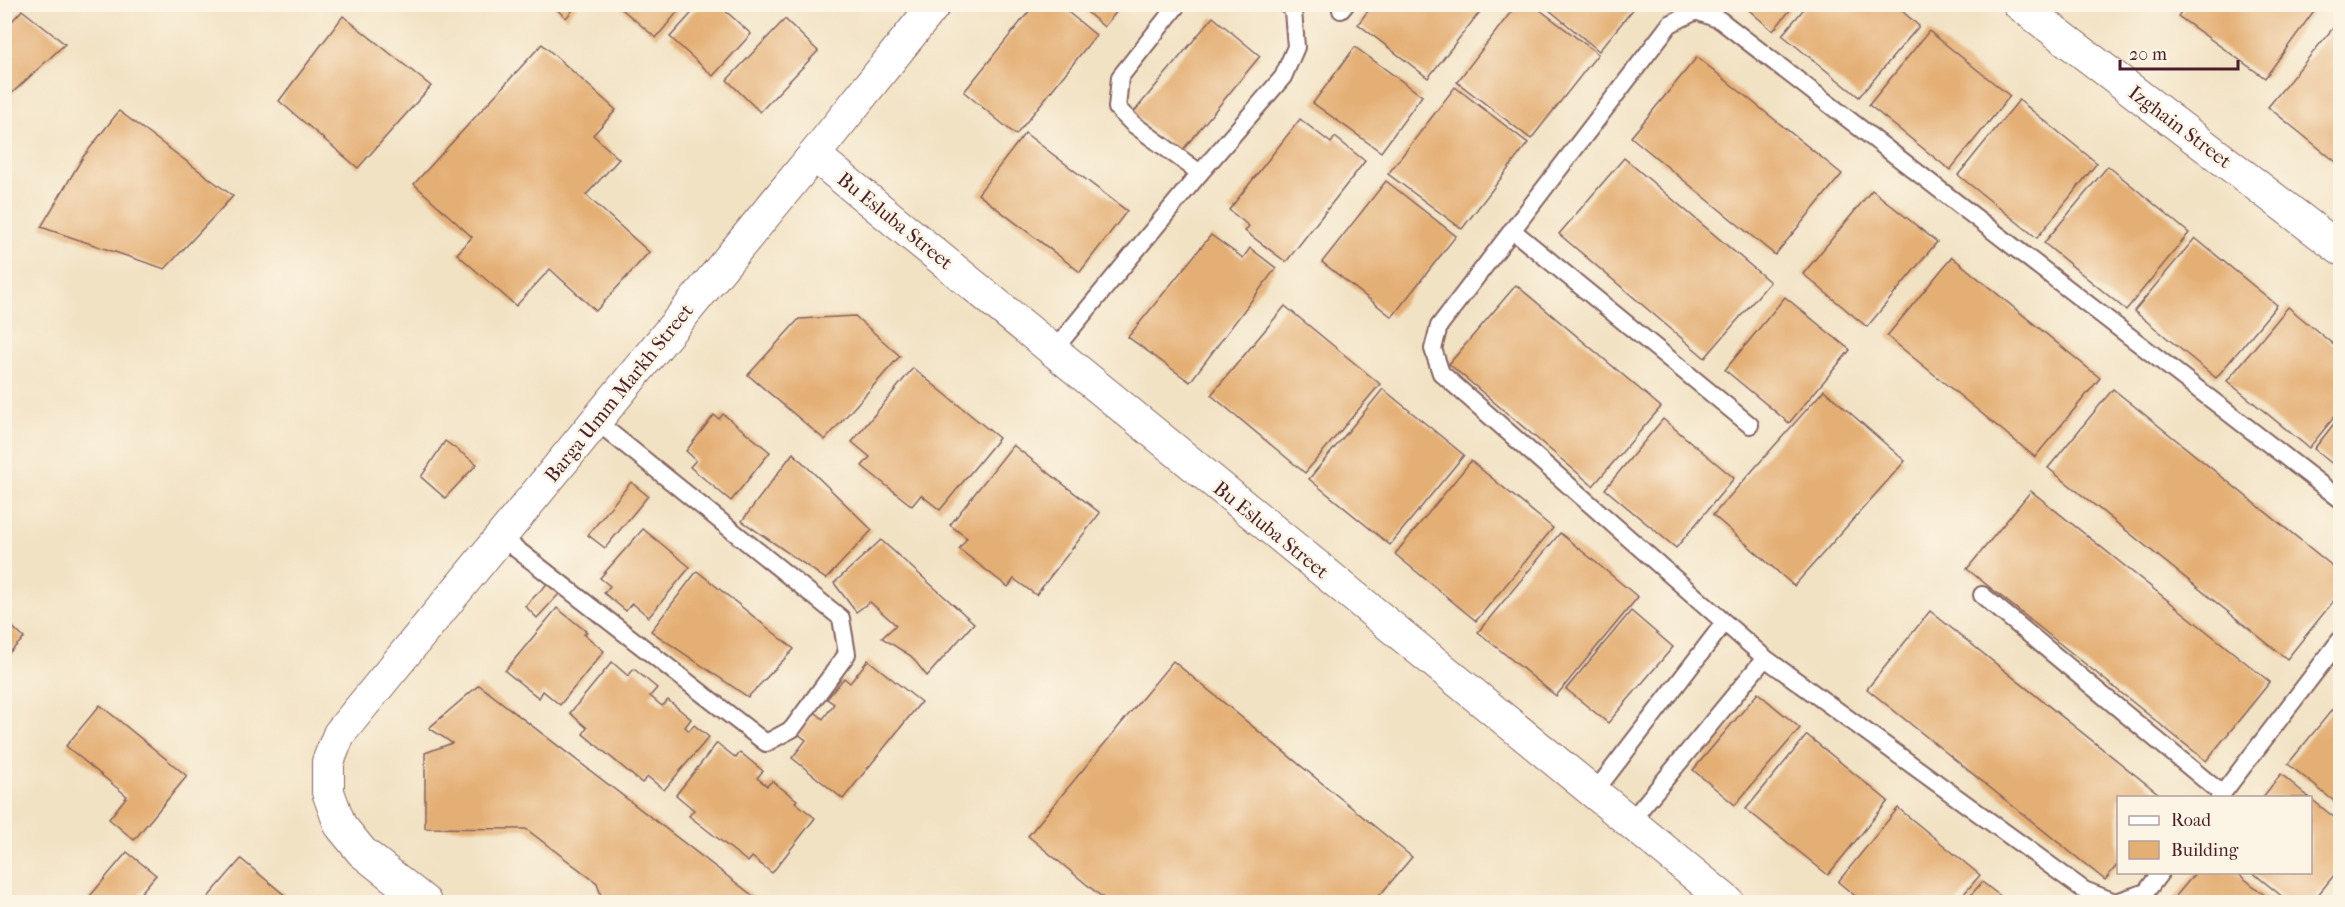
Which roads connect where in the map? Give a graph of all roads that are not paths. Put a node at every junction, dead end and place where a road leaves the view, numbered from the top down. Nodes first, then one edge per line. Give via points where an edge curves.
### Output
1 (935, 4) edge
2 (1178, 4) edge
3 (1287, 4) edge
4 (2019, 4) edge
5 (814, 155) junction
6 (1200, 173) junction
7 (1512, 230) junction
8 (2340, 249) edge
9 (1053, 351) junction
10 (596, 421) junction
11 (1750, 425) dead end
12 (2340, 499) edge
13 (501, 537) junction
14 (1982, 595) dead end
15 (1724, 622) junction
16 (2340, 640) edge
17 (1765, 658) junction
18 (1593, 794) junction
19 (2220, 796) edge
20 (1630, 822) junction
21 (2160, 874) edge
22 (424, 903) edge
23 (1728, 903) edge
24 (2115, 903) edge

1 - 5 street, Barga Umm Markh Street
2 - 6 lane via 1120,77 1117,108
3 - 6 lane via 1293,11 1296,47 1283,77
4 - 8 street, Izghain Street
5 - 9 street, Bu Esluba Street
5 - 10 street, Barga Umm Markh Street
6 - 9 lane
7 - 11 lane
7 - 12 lane via 1670,24 1696,11 1720,20
7 - 15 lane via 1439,326 1433,349 1441,373
9 - 18 street, Bu Esluba Street
10 - 13 street, Barga Umm Markh Street
10 - 13 lane via 841,618 848,654 792,729 766,743
13 - 22 street, Barga Umm Markh Street via 339,734 328,762 328,792 340,825 362,852
14 - 19 lane
15 - 17 lane
15 - 18 lane
16 - 19 lane
17 - 20 lane
17 - 24 lane via 2084,890
18 - 20 street, Bu Esluba Street
20 - 23 street, Bu Esluba Street
21 - 24 lane via 2146,892

